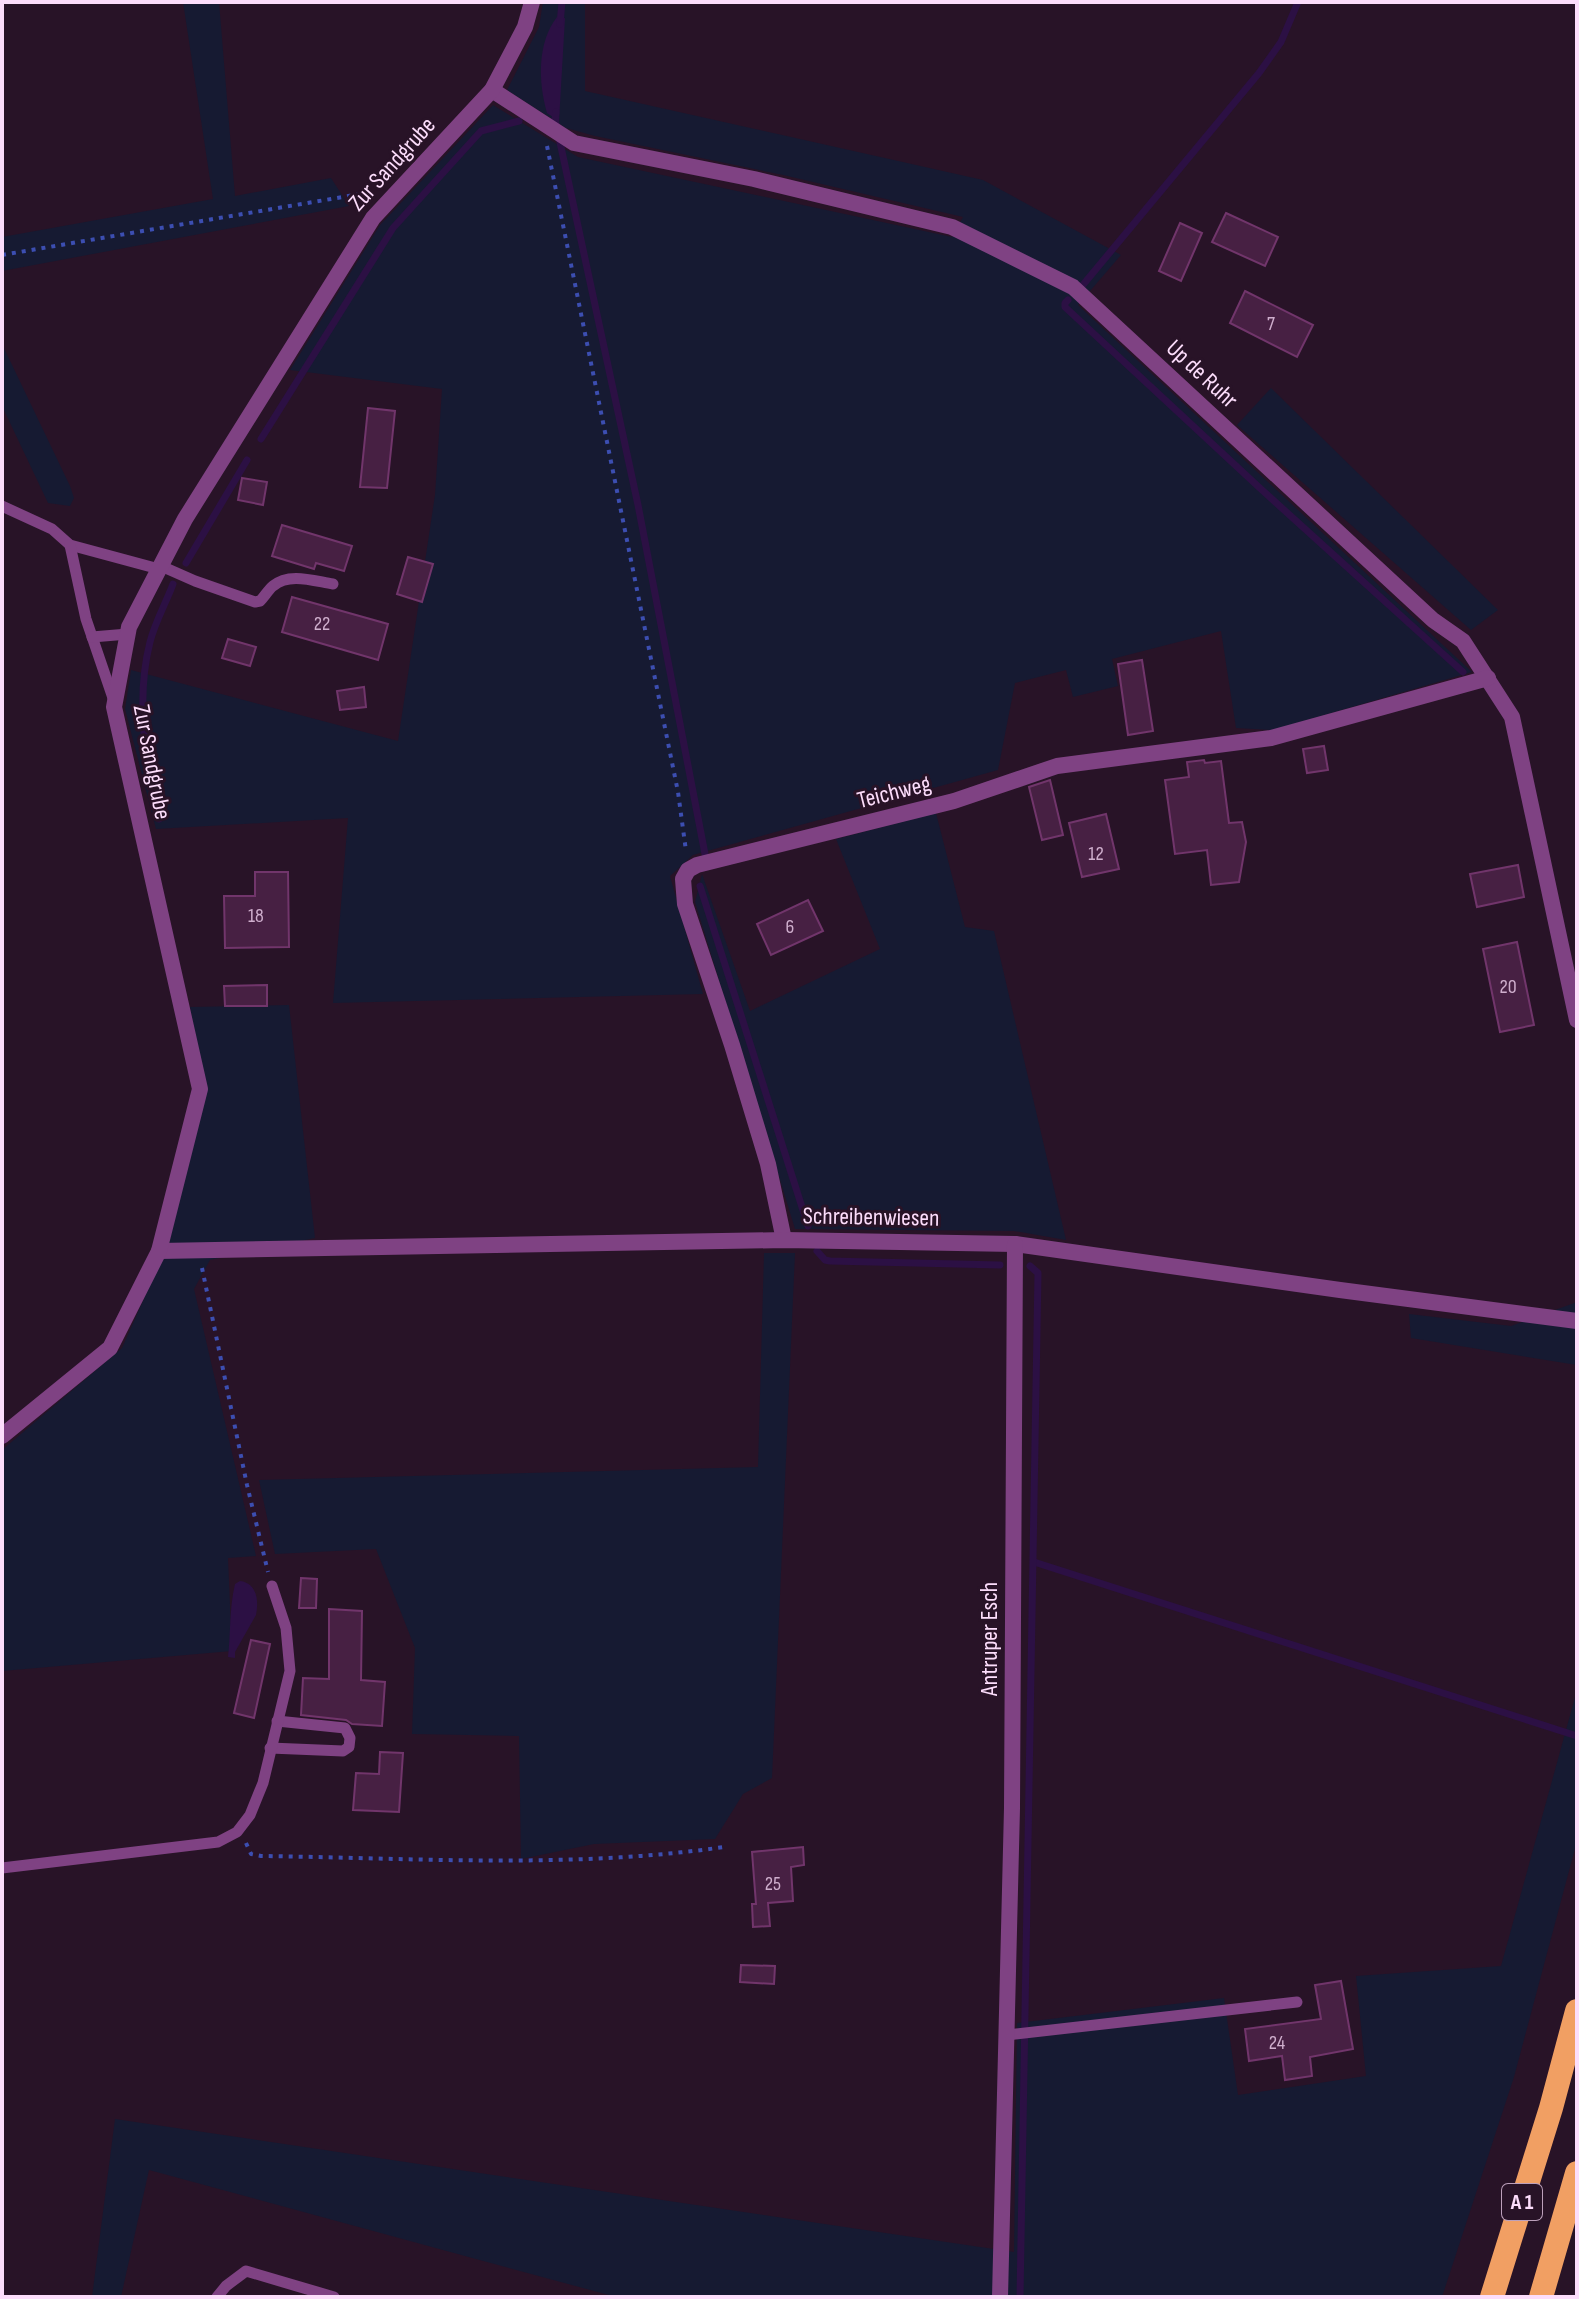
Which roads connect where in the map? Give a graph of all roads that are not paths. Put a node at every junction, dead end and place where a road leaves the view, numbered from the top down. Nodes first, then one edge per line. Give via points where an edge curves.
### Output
1 (532, 2) edge
2 (492, 90) junction
3 (2, 506) edge
4 (70, 545) junction
5 (160, 568) junction
6 (333, 584) dead end
7 (128, 634) junction
8 (92, 637) junction
9 (1488, 678) junction
10 (115, 702) junction
11 (1577, 1020) edge
12 (784, 1240) junction
13 (1015, 1244) junction
14 (159, 1251) junction
15 (1577, 1321) edge
16 (2, 1436) edge
17 (272, 1586) road end
18 (277, 1721) junction
19 (270, 1748) junction
20 (2, 1868) edge
21 (1297, 2002) dead end
22 (1577, 2011) edge
23 (1007, 2035) junction
24 (1577, 2173) edge
25 (217, 2297) edge
26 (334, 2297) edge
27 (1000, 2297) edge
28 (1492, 2297) edge
29 (1541, 2297) edge

1 - 2 street, Zur Sandgrube
2 - 5 street, Zur Sandgrube via 373,218 185,519
2 - 9 street, Up de Ruhr via 574,143 952,227 1073,287 1433,620 1463,641
3 - 4 lane via 52,529
4 - 5 lane
4 - 8 lane
5 - 6 lane via 255,602 283,580
5 - 7 street, Zur Sandgrube
7 - 8 lane
7 - 10 street, Zur Sandgrube
8 - 10 lane
9 - 11 street, Up de Ruhr via 1512,717
9 - 12 street, Teichweg via 1271,738 1057,766 954,801 688,870 683,879 685,904 768,1164
10 - 14 street, Zur Sandgrube via 200,1089
12 - 13 street, Schreibenwiesen
12 - 14 street, Schreibenwiesen
13 - 15 street, Schreibenwiesen
13 - 23 street, Antruper Esch
14 - 16 street, Zur Sandgrube via 110,1348
17 - 18 lane via 286,1628 290,1671
18 - 19 lane
18 - 19 lane via 345,1728 349,1747
19 - 20 lane via 250,1815 237,1832 218,1842
21 - 23 lane
22 - 28 highway, A 1
23 - 27 street, Antruper Esch
24 - 29 highway, A 1
25 - 26 lane via 246,2271

